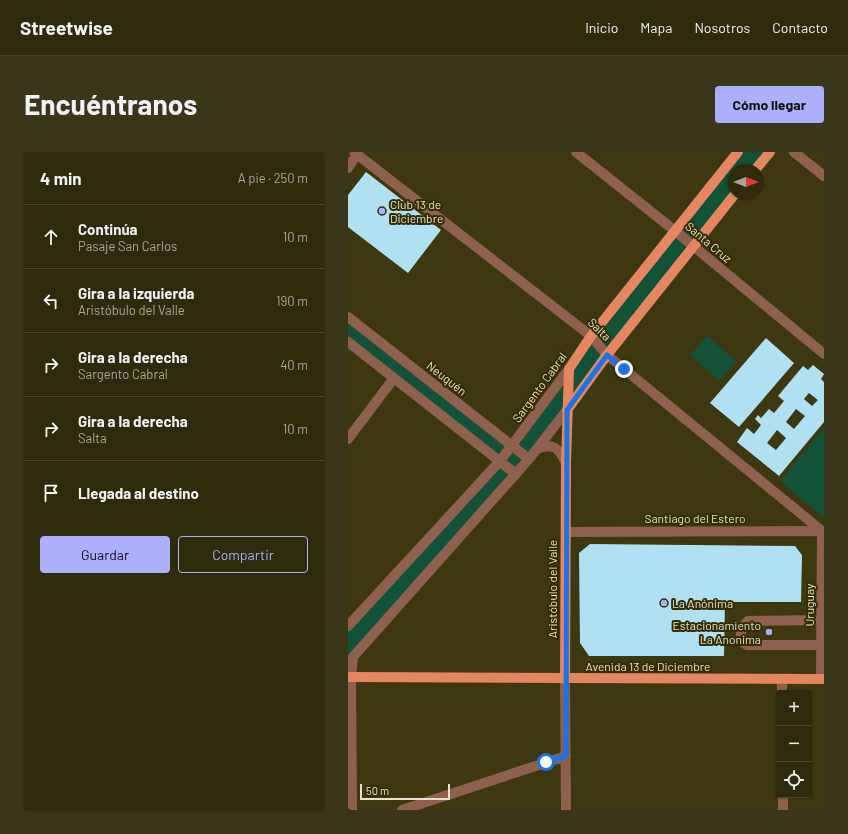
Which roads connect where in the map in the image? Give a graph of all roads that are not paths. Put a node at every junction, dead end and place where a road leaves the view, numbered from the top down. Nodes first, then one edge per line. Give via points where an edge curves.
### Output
1 (576, 152) edge
2 (738, 152) edge
3 (770, 152) edge
4 (794, 152) edge
5 (356, 153) edge
6 (760, 164) edge
7 (348, 168) edge
8 (824, 176) edge
9 (730, 200) edge
10 (674, 230) junction
11 (693, 245) junction
12 (348, 316) edge
13 (591, 336) junction
14 (348, 342) edge
15 (824, 354) edge
16 (607, 355) junction
17 (569, 369) junction
18 (394, 378) junction
19 (567, 410) junction
20 (348, 439) edge
21 (512, 446) junction
22 (537, 449) junction
23 (529, 459) junction
24 (500, 461) junction
25 (566, 463) junction
26 (516, 474) junction
27 (823, 531) edge
28 (566, 532) junction
29 (822, 616) edge
30 (348, 626) edge
31 (821, 645) junction
32 (349, 677) edge
33 (565, 679) junction
34 (782, 679) junction
35 (823, 679) edge
36 (782, 690) edge
37 (566, 756) junction
38 (783, 798) edge
39 (352, 810) edge
40 (402, 810) edge
41 (566, 810) edge
42 (783, 810) edge

1 - 10 street, Santa Cruz
2 - 10 main road, Sargento Cabral
3 - 6 main road
4 - 8 street
5 - 7 street
5 - 13 street, Salta
9 - 11 main road
10 - 11 street, Santa Cruz
10 - 13 main road, Sargento Cabral
11 - 15 street, Santa Cruz
11 - 16 main road
12 - 21 street, Neuquén
13 - 16 street, Salta
13 - 17 main road, Sargento Cabral
14 - 18 street
16 - 19 main road
16 - 27 street, Salta
17 - 19 main road, Aristóbulo del Valle
17 - 21 street, Sargento Cabral
18 - 20 street
18 - 24 street
19 - 22 street
19 - 25 main road, Aristóbulo del Valle
21 - 23 street, Neuquén
21 - 24 street, Sargento Cabral
22 - 23 street
22 - 25 street via 546,446 555,448 561,452
23 - 26 street
24 - 26 street
24 - 30 street, Sargento Cabral
25 - 28 main road, Aristóbulo del Valle
26 - 32 street via 353,657
27 - 28 street, Santiago del Estero
27 - 29 street, Uruguay
28 - 33 main road, Aristóbulo del Valle
29 - 31 street, Uruguay
29 - 31 street via 748,621 742,626 741,633 741,641 747,645
31 - 35 street, Uruguay
32 - 33 main road, Avenida 13 de Diciembre
32 - 39 street
33 - 34 main road, Avenida 13 de Diciembre
33 - 37 street, Aristóbulo del Valle
34 - 35 main road, Avenida 13 de Diciembre
34 - 36 street
37 - 40 street
37 - 41 street, Aristóbulo del Valle
38 - 42 street

